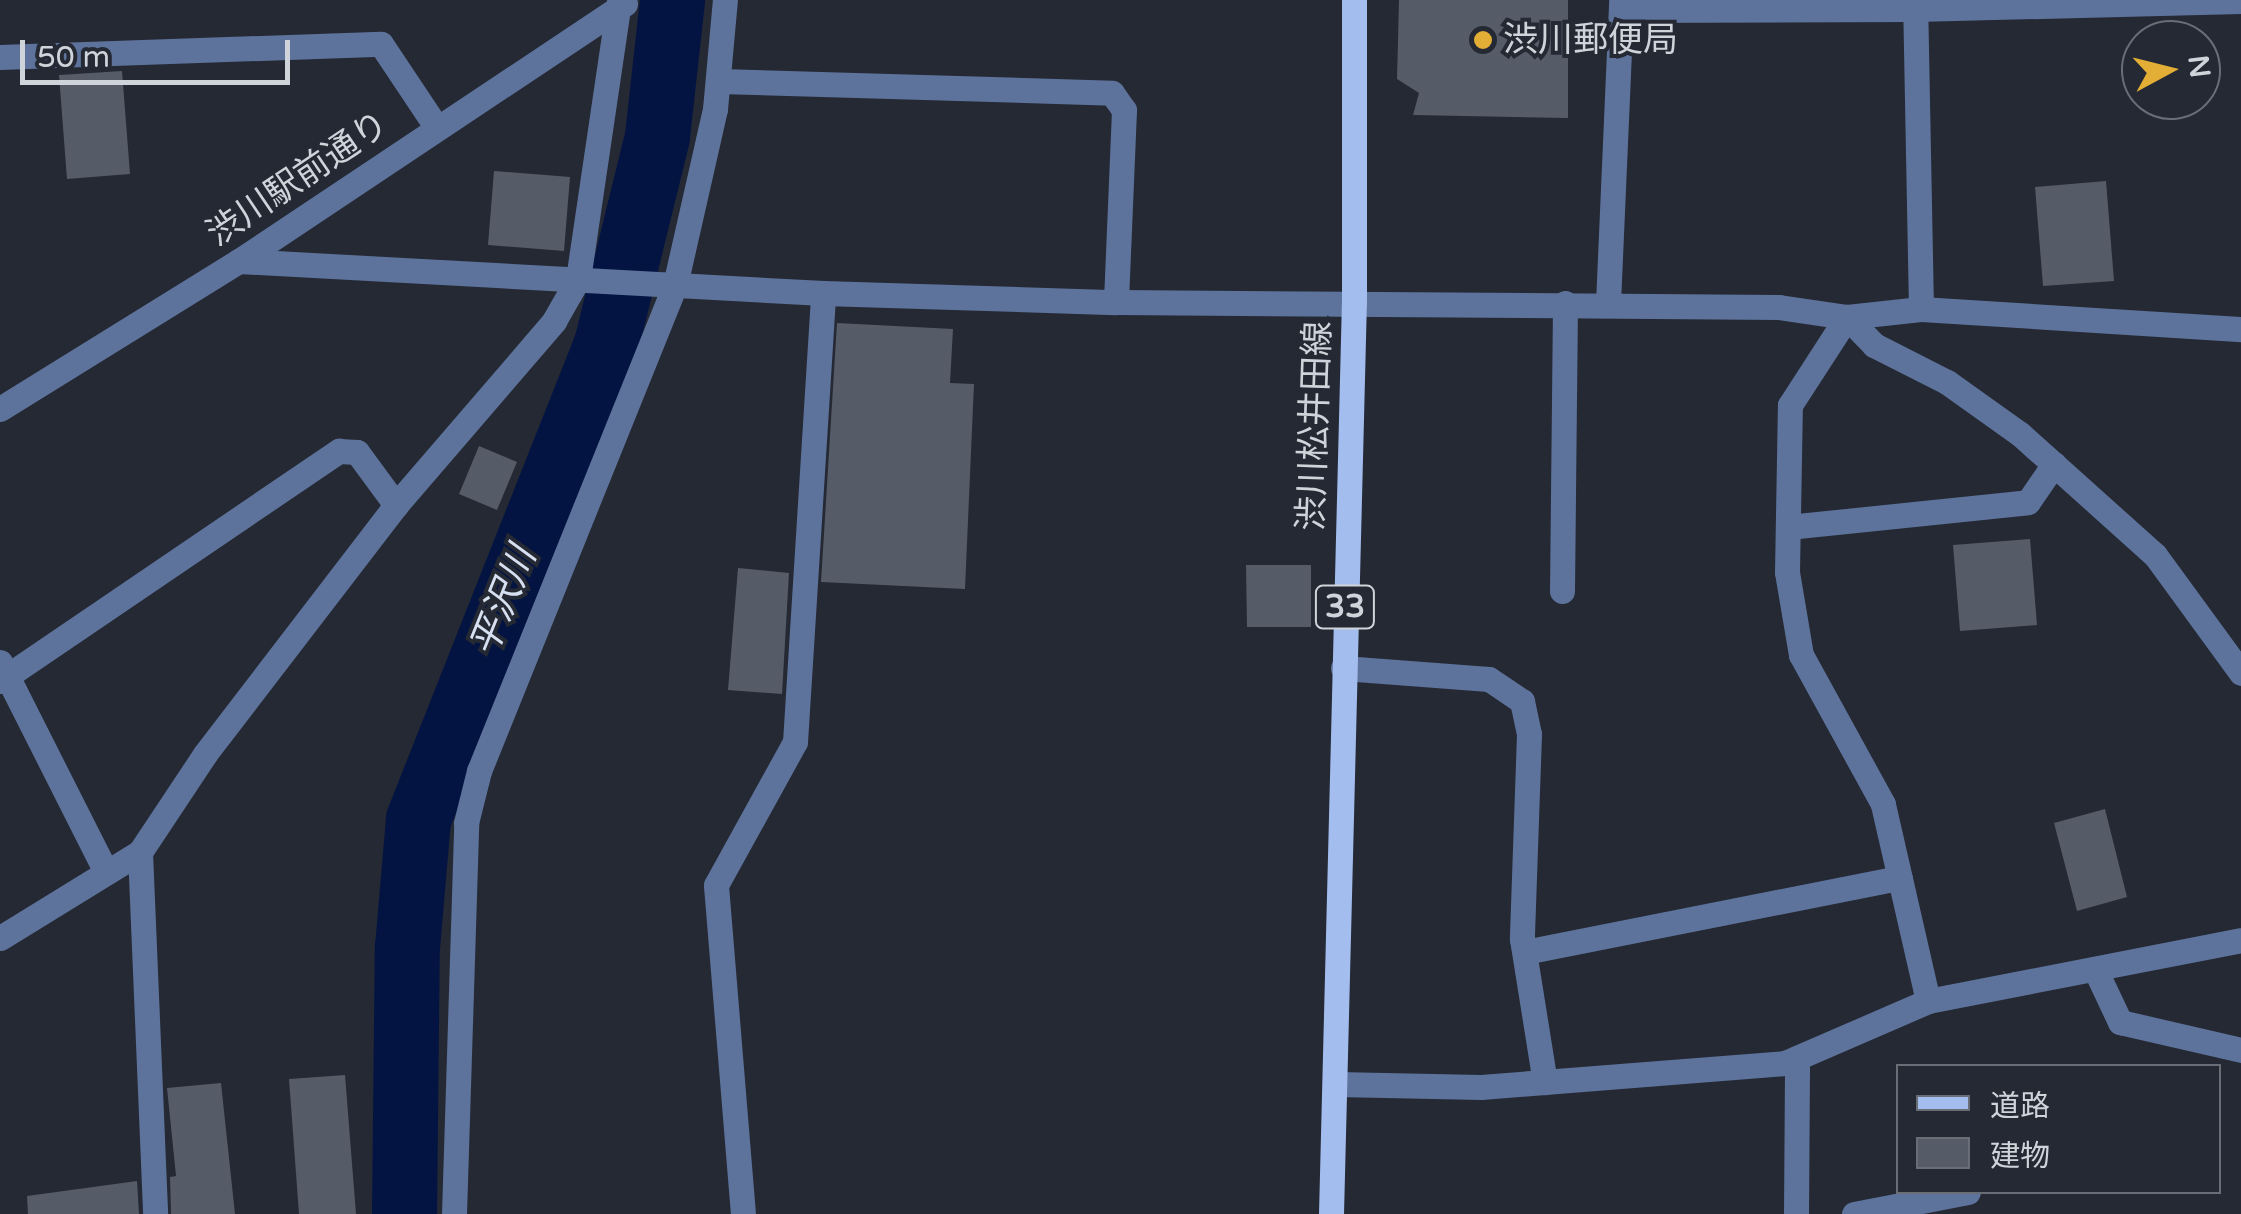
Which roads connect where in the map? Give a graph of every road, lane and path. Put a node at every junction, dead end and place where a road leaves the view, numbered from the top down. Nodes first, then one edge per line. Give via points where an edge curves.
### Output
1 (725, 0) edge
2 (1354, 0) edge
3 (2241, 1) edge
4 (622, 3) edge
5 (2111, 3) edge
6 (1621, 5) edge
7 (1915, 9) junction
8 (0, 57) edge
9 (719, 81) junction
10 (437, 128) junction
11 (239, 261) junction
12 (584, 280) junction
13 (668, 285) junction
14 (823, 293) junction
15 (1116, 302) junction
16 (1354, 302) junction
17 (1565, 303) junction
18 (1608, 303) junction
19 (1921, 309) junction
20 (1847, 317) junction
21 (2241, 330) edge
22 (0, 409) edge
23 (2054, 464) junction
24 (396, 505) junction
25 (1788, 527) junction
26 (1562, 591) dead end
27 (1343, 668) junction
28 (2, 673) edge
29 (2241, 673) edge
30 (140, 852) junction
31 (106, 872) junction
32 (1900, 878) junction
33 (0, 938) edge
34 (2241, 940) edge
35 (1524, 952) junction
36 (2095, 969) junction
37 (1928, 1001) junction
38 (2241, 1050) edge
39 (1797, 1058) junction
40 (1545, 1082) junction
41 (1336, 1084) junction
42 (1958, 1194) edge
43 (155, 1214) edge
44 (454, 1214) edge
45 (743, 1214) edge
46 (1331, 1214) edge
47 (1796, 1214) edge
48 (1854, 1214) edge

1 - 9 street
2 - 16 main road, 渋川松井田線 / 33
3 - 5 street
4 - 10 street, 渋川駅前通り
4 - 12 street
5 - 7 street
6 - 7 street
6 - 18 street
7 - 19 street
8 - 10 street via 381,44
9 - 13 street
9 - 15 street via 1112,93 1124,110
10 - 11 street, 渋川駅前通り
11 - 12 street
11 - 22 street, 渋川駅前通り
12 - 13 street
12 - 24 street
13 - 14 street
13 - 44 street via 479,771 466,823
14 - 15 street
14 - 45 street via 795,742 716,884
15 - 16 street
16 - 17 street
16 - 27 main road, 渋川松井田線 / 33
17 - 18 street
17 - 26 street
18 - 20 street via 1780,306
19 - 20 street
19 - 21 street
20 - 23 street via 1874,345 1947,382
20 - 25 street via 1790,405
23 - 25 street via 2028,502
23 - 29 street via 2155,555
24 - 28 street via 357,452 339,451
24 - 30 street via 205,754
25 - 32 street via 1800,656 1883,804
27 - 35 street via 1489,679 1522,701 1529,734
27 - 41 main road, 渋川松井田線 / 33
28 - 31 street
30 - 31 street
30 - 43 street
31 - 33 street
32 - 35 street
32 - 37 street
34 - 36 street
35 - 40 street
36 - 37 street
36 - 38 street via 2120,1022
37 - 39 street
39 - 40 street
39 - 47 street
40 - 41 street
41 - 46 main road, 渋川松井田線 / 33
42 - 48 street

